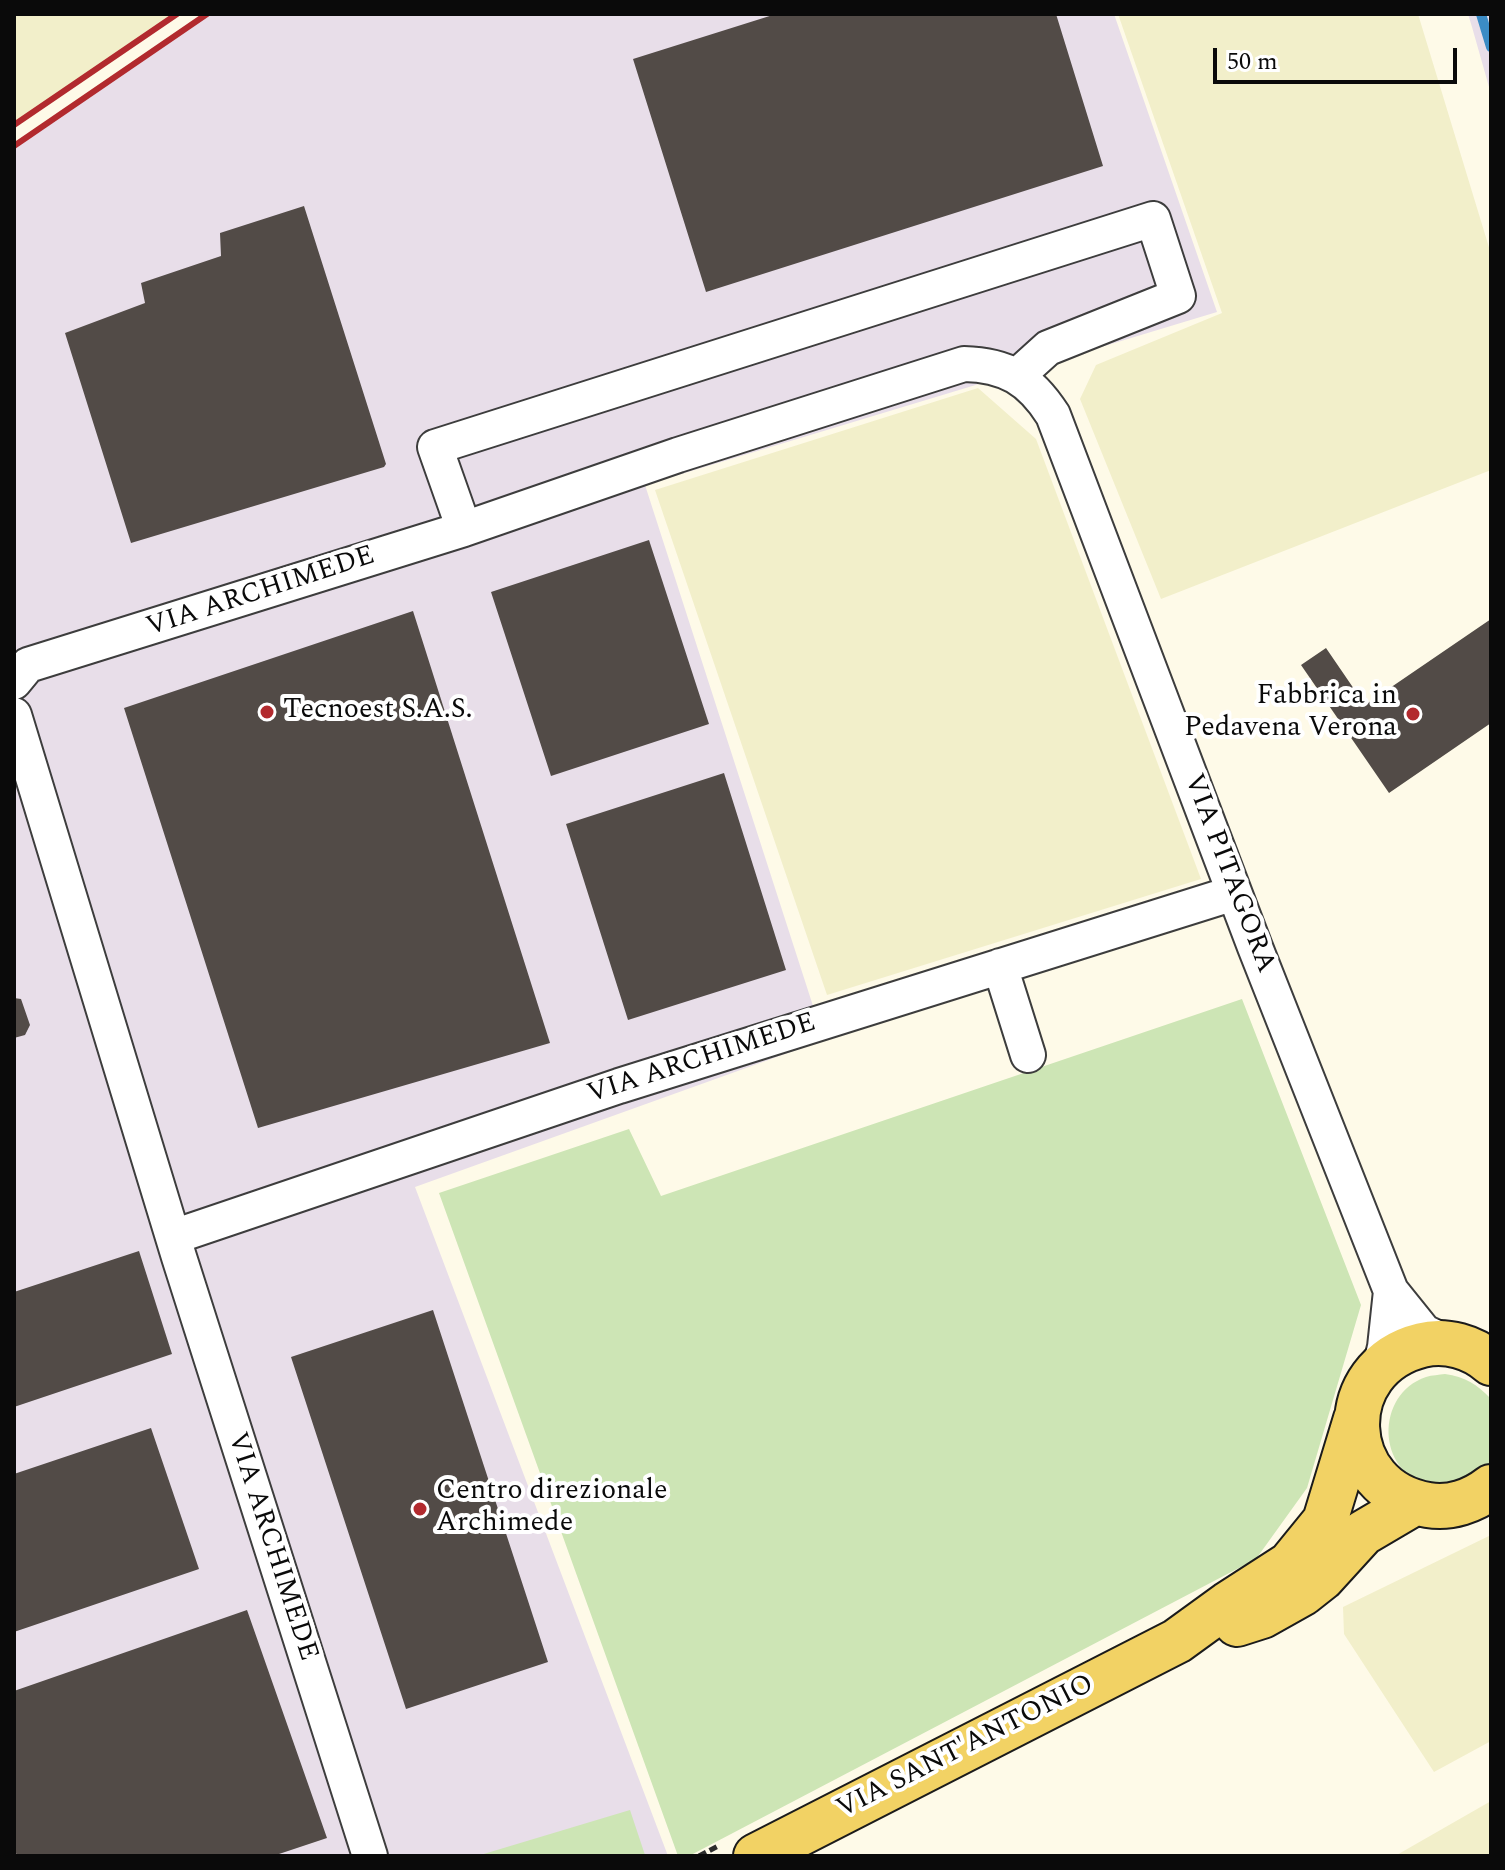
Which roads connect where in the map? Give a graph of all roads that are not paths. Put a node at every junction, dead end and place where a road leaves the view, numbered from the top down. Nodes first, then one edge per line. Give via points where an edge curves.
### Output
1 (1017, 376) junction
2 (464, 529) junction
3 (19, 666) edge
4 (14, 715) edge
5 (1234, 893) junction
6 (1000, 966) junction
7 (1028, 1055) dead end
8 (173, 1237) junction
9 (1391, 1291) junction
10 (1448, 1343) junction
11 (1491, 1363) edge
12 (1380, 1367) junction
13 (1356, 1419) junction
14 (1491, 1487) edge
15 (1414, 1503) junction
16 (1177, 1641) junction
17 (742, 1849) edge
18 (370, 1856) edge

1 - 2 street, VIA ARCHIMEDE via 964,364
1 - 2 street via 1048,348 1178,296 1153,219 435,447
1 - 5 street, VIA PITAGORA via 1053,415
2 - 3 street, VIA ARCHIMEDE
4 - 8 street, VIA ARCHIMEDE
5 - 6 street, VIA ARCHIMEDE
5 - 9 street, VIA PITAGORA
6 - 7 street
6 - 8 street, VIA ARCHIMEDE via 619,1086
8 - 18 street, VIA ARCHIMEDE
9 - 10 street, VIA PITAGORA via 1424,1332
9 - 12 street, VIA PITAGORA
10 - 11 main road
10 - 12 main road, VIA SANT'ANTONIO via 1411,1348
12 - 13 main road, VIA SANT'ANTONIO via 1368,1382
13 - 15 main road, VIA SANT'ANTONIO via 1365,1462 1394,1494
13 - 16 main road, VIA SANT'ANTONIO via 1325,1521 1290,1564
14 - 15 main road, VIA SANT'ANTONIO via 1453,1505
15 - 16 main road, VIA SANT'ANTONIO via 1363,1533 1303,1593 1262,1616
16 - 17 main road, VIA SANT'ANTONIO

